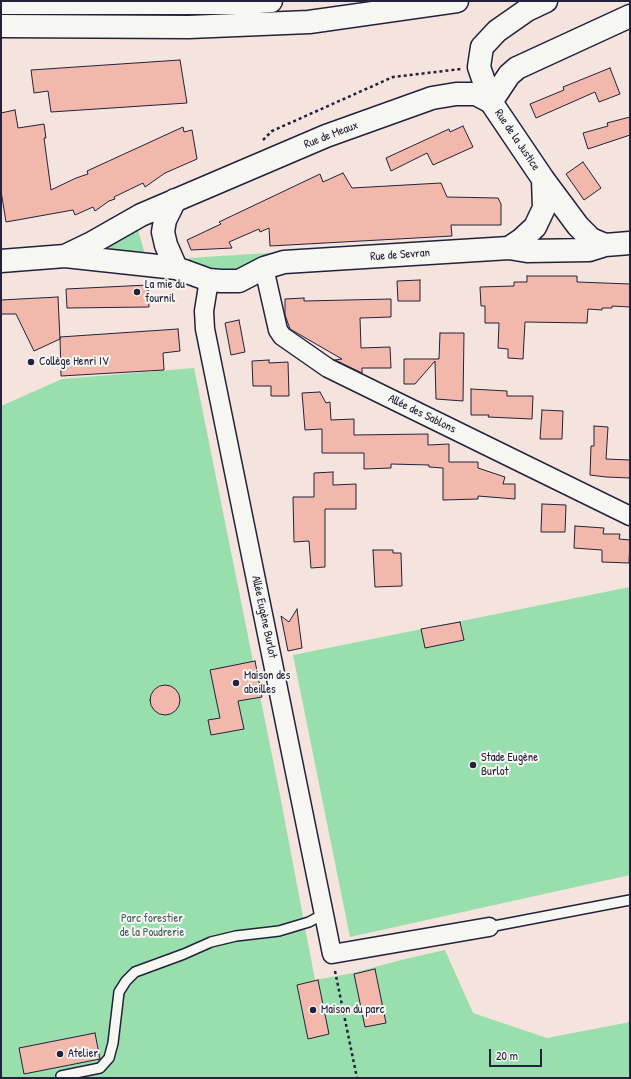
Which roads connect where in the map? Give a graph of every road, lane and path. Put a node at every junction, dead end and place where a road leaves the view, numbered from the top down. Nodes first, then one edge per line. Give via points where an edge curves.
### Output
1 (270, 1) edge
2 (457, 1) edge
3 (546, 1) edge
4 (1, 3) edge
5 (630, 16) edge
6 (1, 26) edge
7 (491, 102) junction
8 (544, 179) junction
9 (175, 200) junction
10 (630, 243) edge
11 (605, 245) junction
12 (509, 248) junction
13 (65, 256) junction
14 (9, 263) edge
15 (176, 268) junction
16 (264, 268) junction
17 (209, 280) junction
18 (630, 516) edge
19 (630, 900) edge
20 (324, 914) junction
21 (489, 927) joint
22 (332, 954) junction
23 (62, 1078) edge
24 (357, 1078) edge

1 - 4 main road
2 - 6 main road via 309,22 189,27
3 - 7 main road, Rue de la Justice via 527,10 497,31 482,48 479,66
5 - 7 main road via 517,68 509,75
7 - 8 main road, Rue de la Justice
7 - 9 main road, Rue de Meaux via 476,94 432,98 326,136
8 - 11 main road, Rue de la Justice via 578,226 591,239
8 - 12 main road, Rue de la Justice via 544,208 535,227
9 - 13 main road, Rue de Meaux via 141,215
9 - 15 main road via 165,220 164,232 166,245
10 - 11 main road, Rue de Sevran
11 - 12 main road, Rue de Sevran via 589,250 526,251
12 - 16 main road, Rue de Sevran via 284,262
13 - 14 main road
13 - 15 main road
15 - 17 main road, Rue de Sevran
16 - 17 main road, Rue de Sevran via 239,281
16 - 18 street, Allée des Sablons via 278,330 282,336 328,368
17 - 20 street, Allée Eugène Burlot via 204,311 206,329
19 - 21 lane
20 - 22 street, Allée Eugène Burlot
20 - 23 lane via 309,922 279,931 211,942 135,972 119,992 114,1043 109,1058 100,1068 61,1076
21 - 22 street
22 - 24 path

